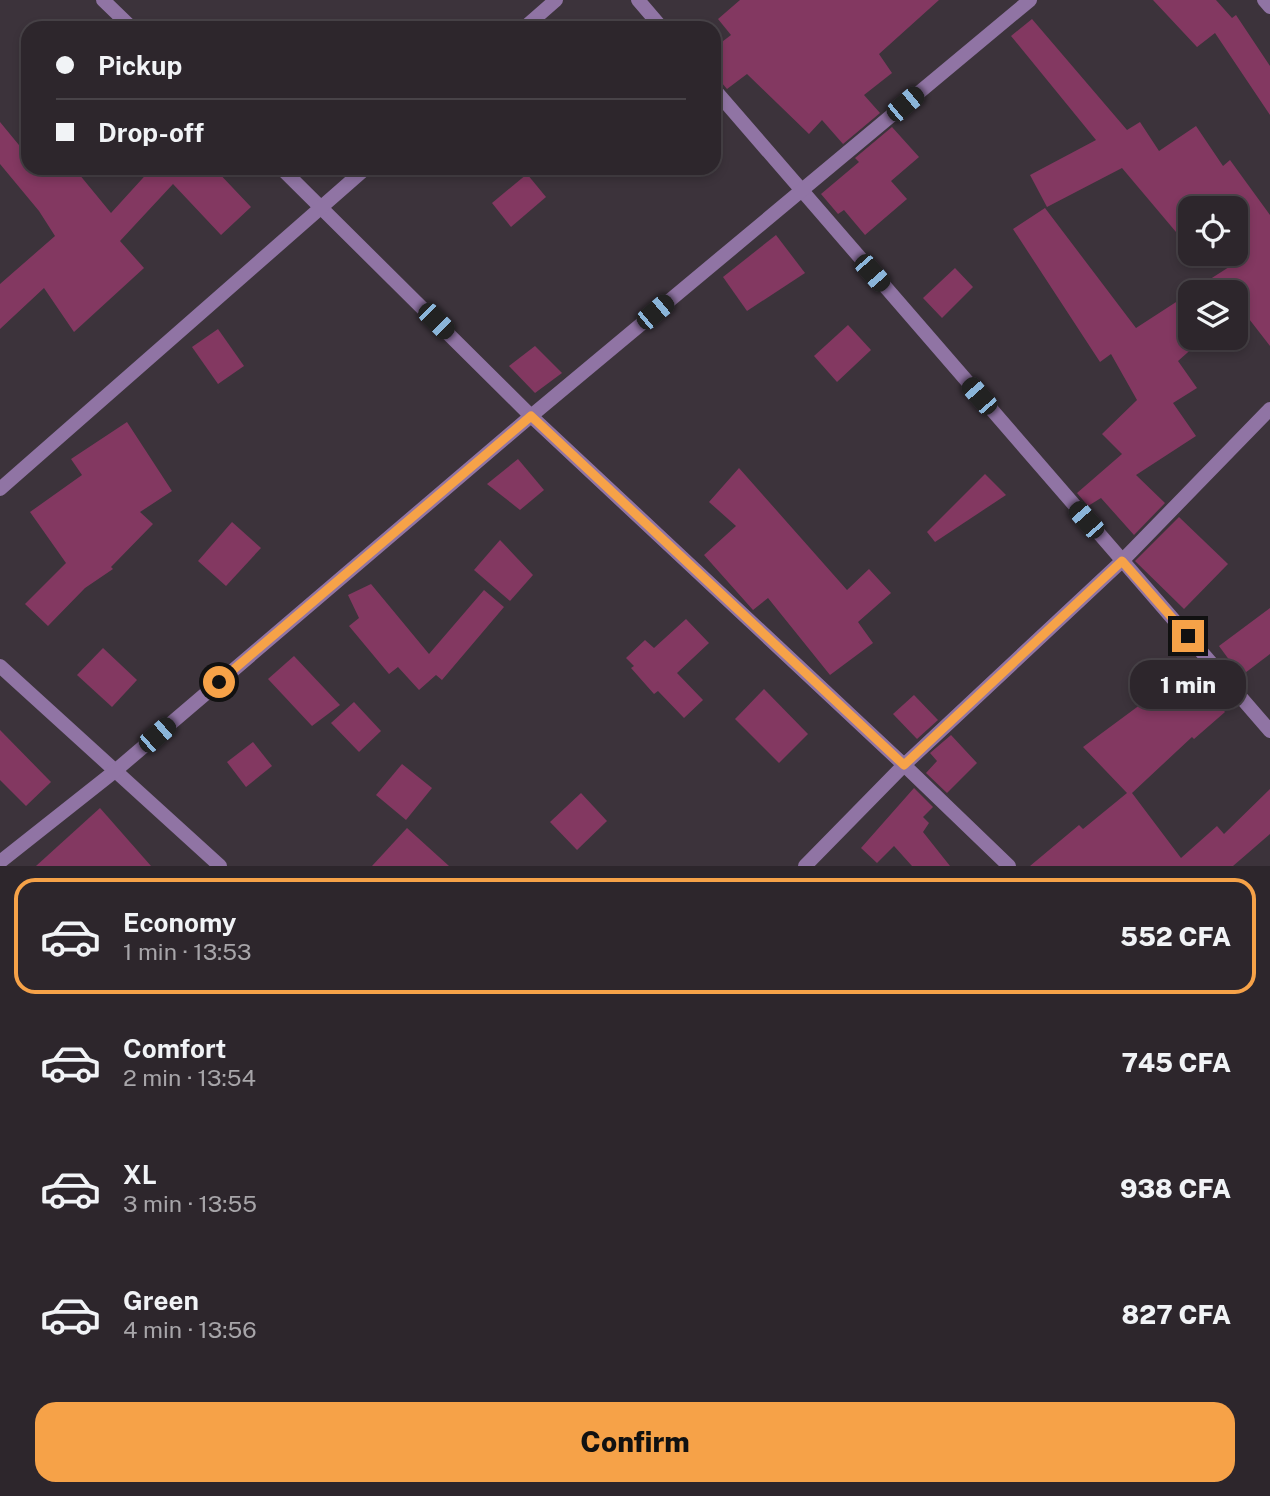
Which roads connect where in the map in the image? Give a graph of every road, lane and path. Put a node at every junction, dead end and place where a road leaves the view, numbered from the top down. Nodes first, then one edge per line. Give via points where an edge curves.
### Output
1 (103, 0) edge
2 (556, 0) edge
3 (638, 0) edge
4 (1030, 0) edge
5 (1264, 0) edge
6 (1270, 7) edge
7 (125, 21) edge
8 (532, 21) edge
9 (656, 21) edge
10 (721, 97) edge
11 (288, 175) edge
12 (358, 175) edge
13 (800, 190) junction
14 (322, 207) junction
15 (1270, 409) edge
16 (531, 416) junction
17 (0, 489) edge
18 (1122, 561) junction
19 (0, 666) edge
20 (1270, 731) edge
21 (904, 765) junction
22 (115, 771) junction
23 (0, 862) edge
24 (220, 866) edge
25 (805, 866) edge
26 (1009, 866) edge

1 - 7 street
2 - 8 street
3 - 9 street
4 - 13 street
5 - 6 street
10 - 13 street
11 - 14 street
12 - 14 street
13 - 16 street
13 - 18 street
14 - 16 street
14 - 17 street
15 - 18 street
16 - 21 street
16 - 22 street
18 - 20 street
18 - 21 street
19 - 22 street
21 - 25 street
21 - 26 street
22 - 23 street
22 - 24 street

